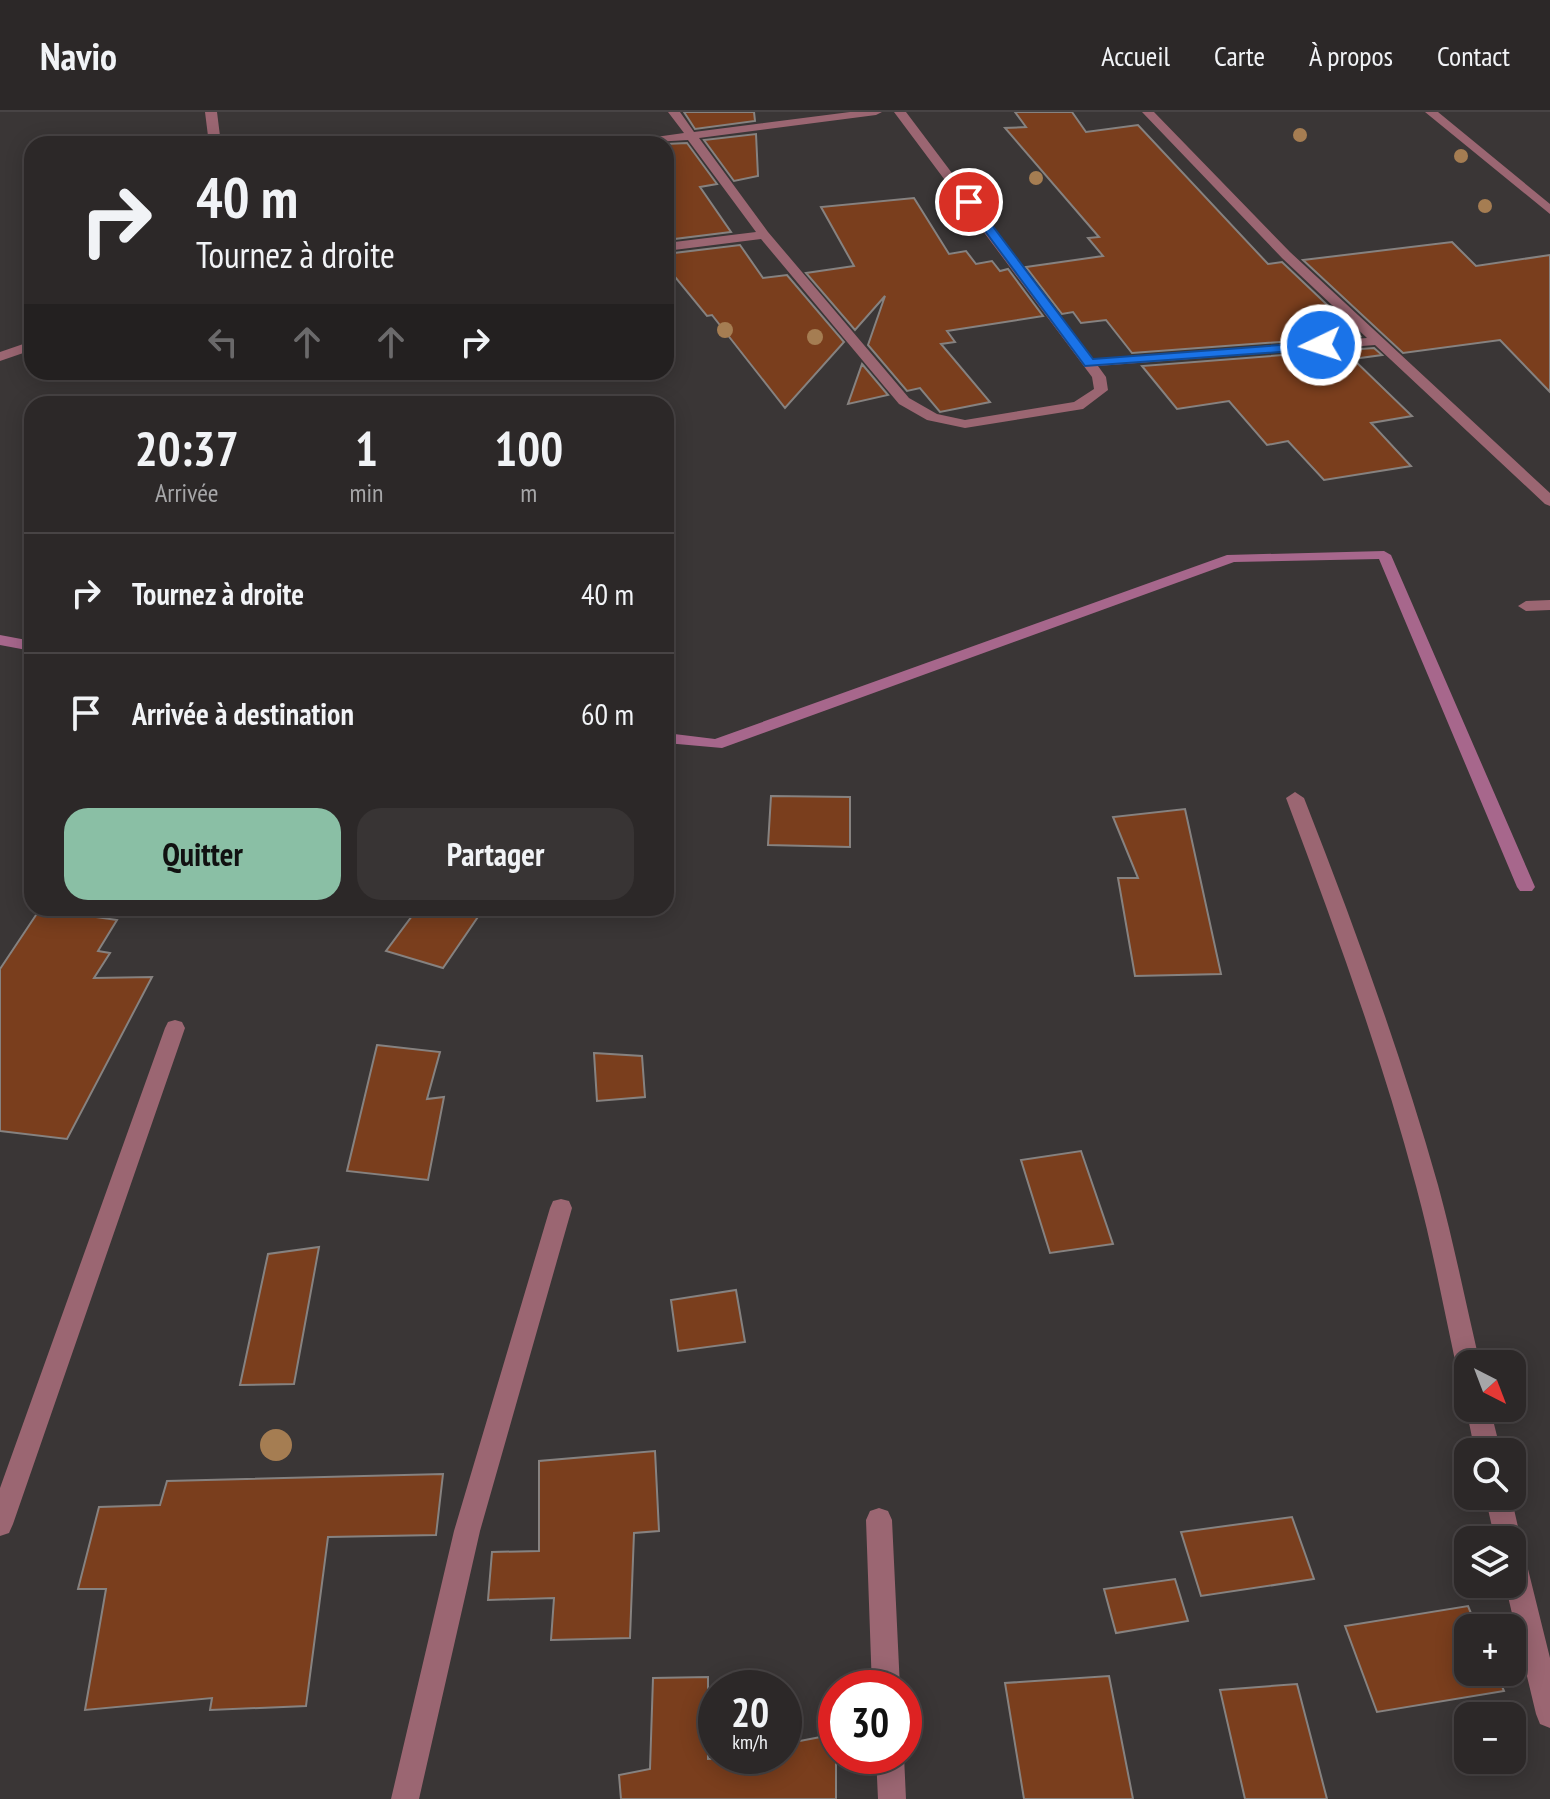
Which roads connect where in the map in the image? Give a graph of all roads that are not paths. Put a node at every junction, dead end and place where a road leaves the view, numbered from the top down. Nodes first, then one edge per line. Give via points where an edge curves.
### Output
1 (211, 112) edge
2 (674, 112) edge
3 (876, 112) edge
4 (900, 112) edge
5 (1148, 112) edge
6 (1431, 112) edge
7 (214, 136) edge
8 (692, 136) junction
9 (674, 138) edge
10 (1547, 205) edge
11 (764, 235) junction
12 (674, 246) edge
13 (1379, 341) junction
14 (24, 348) edge
15 (0, 357) edge
16 (1089, 363) junction
17 (1550, 501) edge
18 (1550, 605) edge
19 (1526, 606) dead end
20 (1295, 798) dead end
21 (175, 1028) dead end
22 (561, 1208) dead end
23 (1465, 1350) edge
24 (879, 1520) dead end
25 (0, 1524) edge
26 (1522, 1598) edge
27 (885, 1670) edge
28 (1550, 1714) edge
29 (891, 1774) edge
30 (405, 1799) edge
31 (892, 1799) edge

1 - 7 street
2 - 8 street
3 - 8 street
4 - 16 street
5 - 13 street via 1286,255
6 - 10 street
8 - 9 street
8 - 11 street
11 - 12 street
11 - 16 street via 904,401 932,417 965,424 1078,406 1101,390
13 - 16 street
13 - 17 street
14 - 15 street
18 - 19 street
20 - 23 street via 1387,1054 1427,1187
21 - 25 street
22 - 30 street via 467,1531
24 - 27 street
26 - 28 street
29 - 31 street

